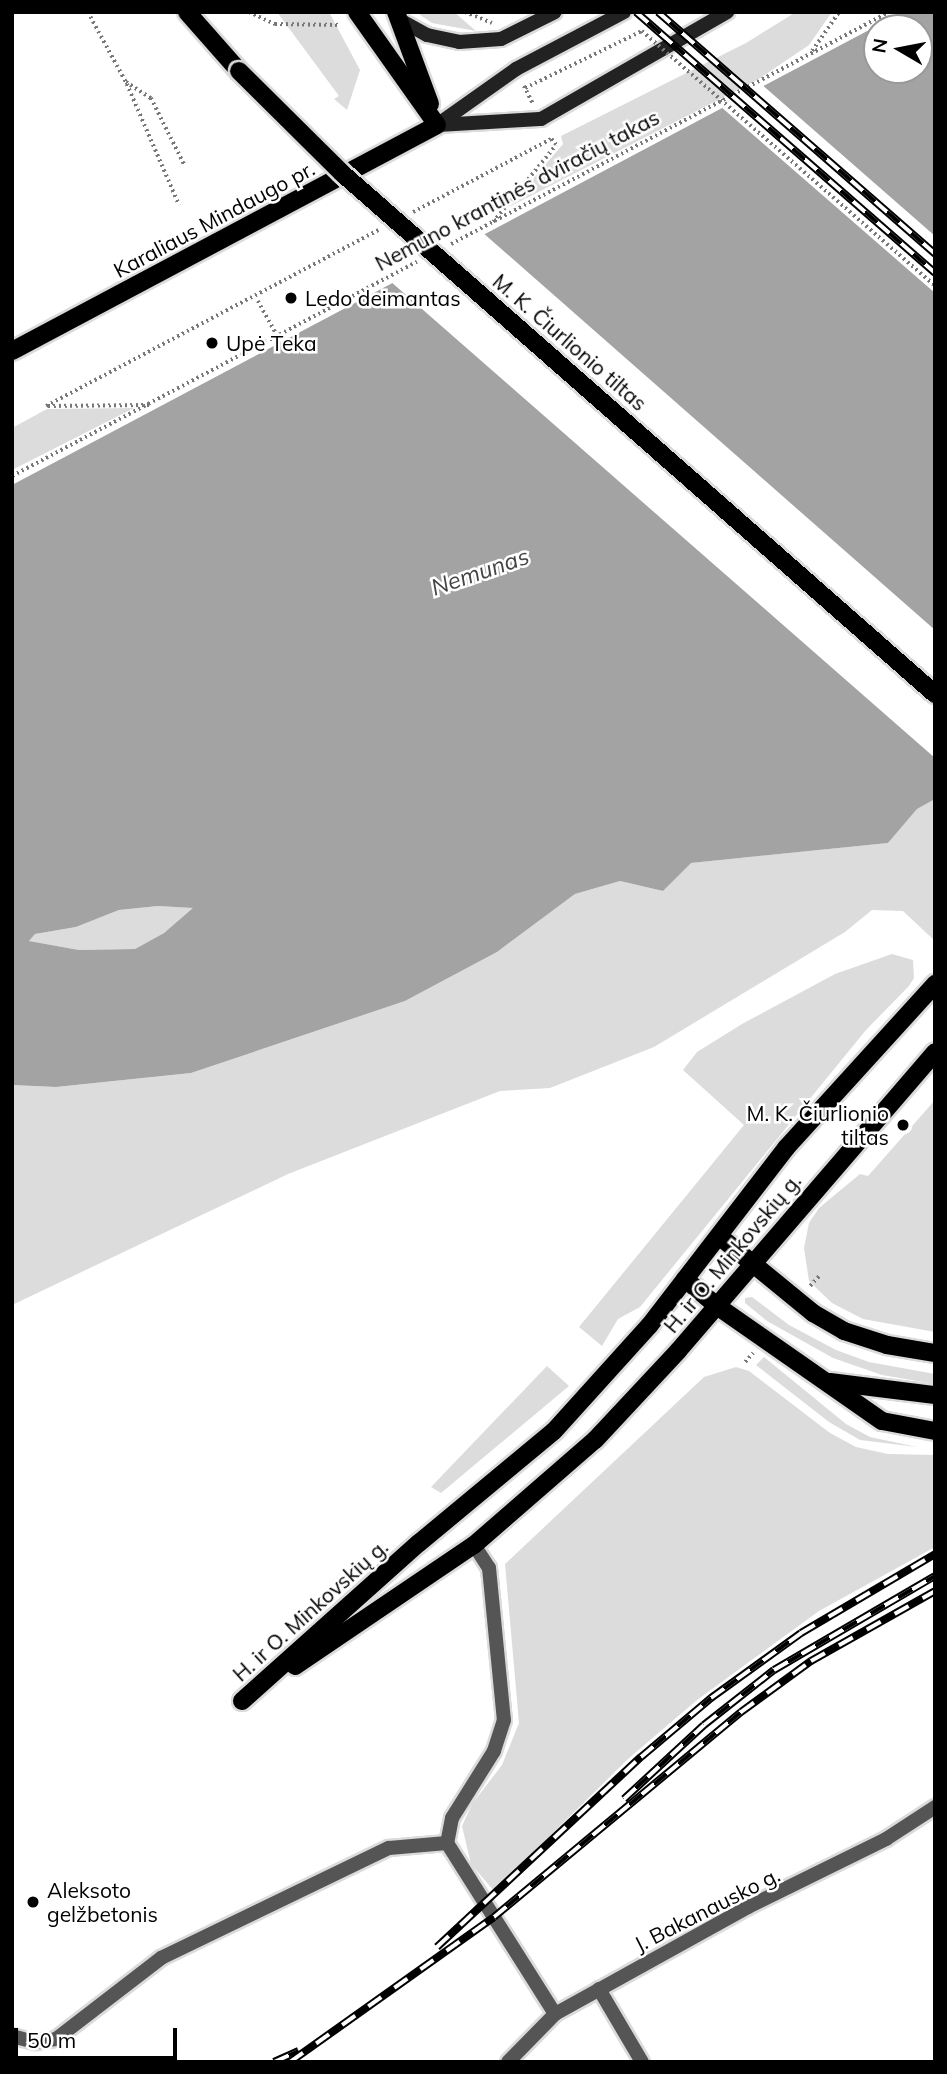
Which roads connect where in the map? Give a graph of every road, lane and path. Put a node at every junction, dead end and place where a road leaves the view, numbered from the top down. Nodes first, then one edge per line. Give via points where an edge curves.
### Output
1 (88, 12) edge
2 (187, 12) edge
3 (249, 12) edge
4 (465, 12) edge
5 (555, 12) edge
6 (624, 12) edge
7 (727, 12) edge
8 (839, 12) edge
9 (889, 12) edge
10 (398, 16) edge
11 (352, 19) edge
12 (490, 19) dead end
13 (811, 53) junction
14 (126, 82) junction
15 (525, 88) dead end
16 (437, 125) junction
17 (185, 166) dead end
18 (179, 205) dead end
19 (409, 214) dead end
20 (491, 223) junction
21 (385, 226) dead end
22 (444, 248) dead end
23 (420, 260) dead end
24 (935, 286) edge
25 (258, 301) dead end
26 (276, 334) junction
27 (12, 351) edge
28 (151, 405) junction
29 (12, 476) edge
30 (935, 694) edge
31 (935, 984) edge
32 (935, 1052) edge
33 (719, 1236) junction
34 (754, 1262) junction
35 (685, 1279) junction
36 (717, 1306) junction
37 (935, 1353) edge
38 (826, 1381) junction
39 (935, 1395) edge
40 (935, 1431) edge
41 (474, 1545) junction
42 (935, 1807) edge
43 (447, 1843) junction
44 (599, 1989) junction
45 (555, 2014) junction
46 (12, 2036) edge
47 (508, 2062) edge
48 (642, 2062) edge

1 - 14 path
2 - 30 main road, M. K. Čiurlionio tiltas, bridge via 343,174
3 - 11 path via 275,24
4 - 12 path
5 - 10 main road via 500,39 459,42 427,35
6 - 16 main road via 516,69
7 - 16 main road via 541,118
8 - 13 path
9 - 13 path, Nemuno krantinės dviračių takas
10 - 16 main road
11 - 16 main road
13 - 20 path, Nemuno krantinės dviračių takas
14 - 17 path via 151,98
14 - 18 path
15 - 24 path, bridge via 642,31
16 - 27 main road, Karaliaus Mindaugo pr.
19 - 20 path via 551,139 556,145
20 - 22 path, Nemuno krantinės dviračių takas
21 - 28 path via 46,406
23 - 26 path, Nemuno krantinės dviračių takas
25 - 26 path
26 - 28 path, Nemuno krantinės dviračių takas
28 - 29 path, Nemuno krantinės dviračių takas
31 - 33 main road, H. ir O. Minkovskių g. via 786,1148
32 - 34 main road, H. ir O. Minkovskių g.
33 - 34 main road
33 - 35 main road, H. ir O. Minkovskių g.
34 - 36 main road, H. ir O. Minkovskių g.
34 - 37 main road via 805,1307 845,1331 887,1345
35 - 36 main road
35 - 41 main road, H. ir O. Minkovskių g. via 554,1431 419,1543 242,1701
36 - 38 main road
36 - 41 main road, H. ir O. Minkovskių g. via 595,1440
38 - 39 main road
38 - 40 main road via 882,1421
41 - 43 street via 489,1568 504,1720 494,1751 456,1810
42 - 44 street, J. Bakanausko g. via 886,1839 748,1907
43 - 45 street
43 - 46 street via 389,1848 161,1958 56,2039 35,2042
44 - 45 street, J. Bakanausko g.
44 - 48 street
45 - 47 street, J. Bakanausko g.

